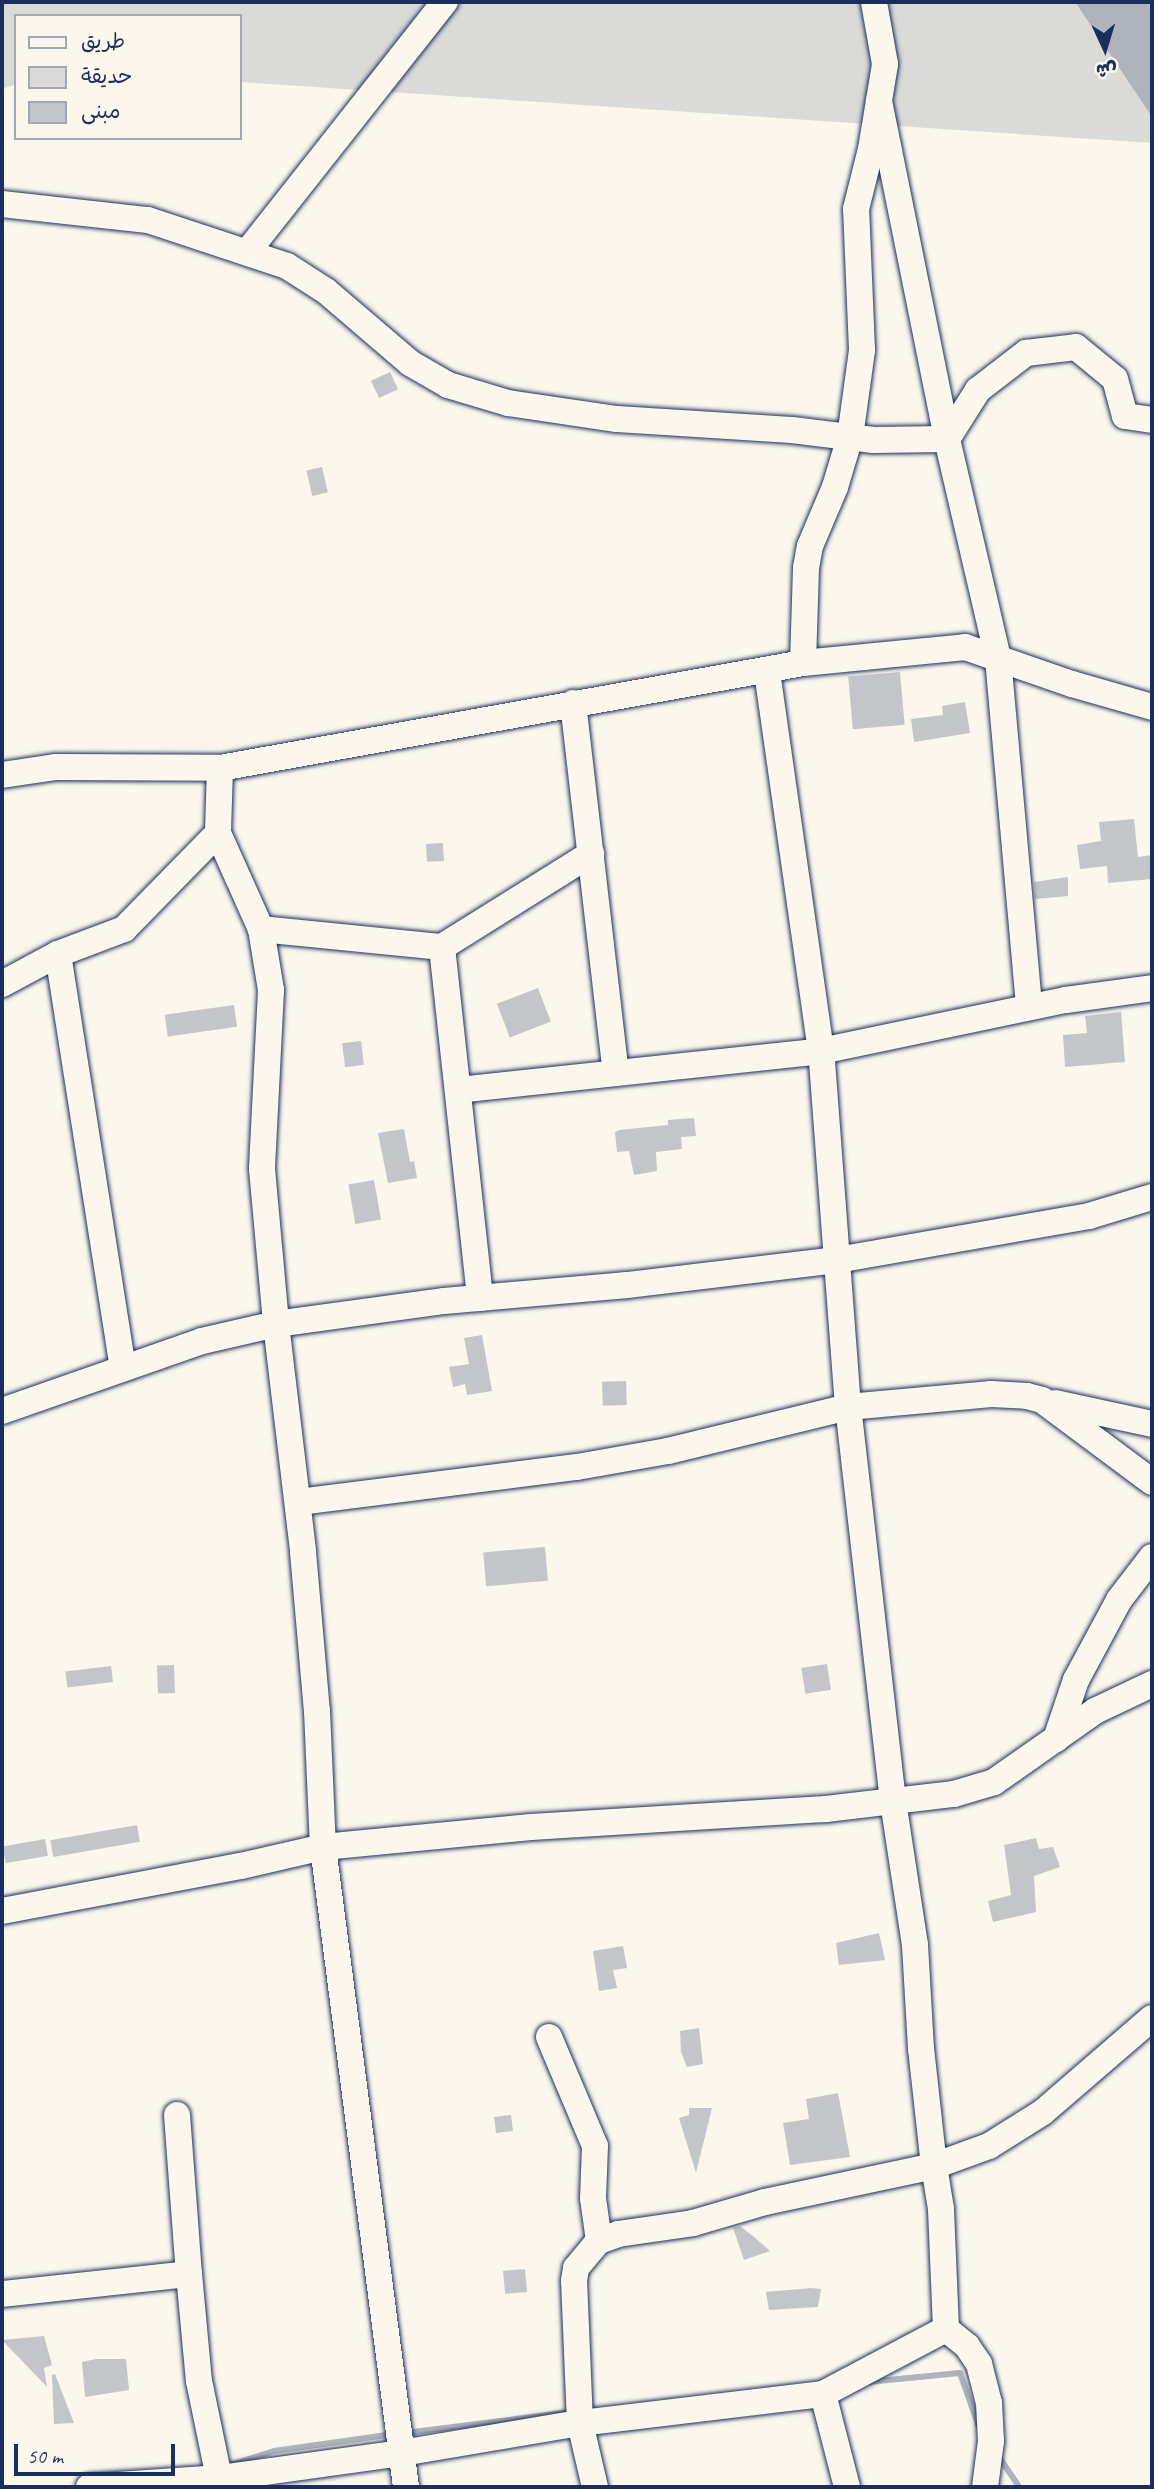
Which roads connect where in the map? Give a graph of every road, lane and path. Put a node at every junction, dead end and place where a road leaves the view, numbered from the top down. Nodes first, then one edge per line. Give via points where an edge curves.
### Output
1 (444, 2) edge
2 (874, 2) edge
3 (879, 101) junction
4 (2, 204) edge
5 (248, 251) junction
6 (1152, 420) edge
7 (850, 437) junction
8 (947, 439) junction
9 (998, 659) junction
10 (803, 663) junction
11 (767, 670) junction
12 (573, 703) junction
13 (1152, 707) edge
14 (220, 768) junction
15 (2, 775) edge
16 (218, 833) junction
17 (591, 855) junction
18 (261, 929) junction
19 (442, 947) junction
20 (58, 954) junction
21 (2, 984) edge
22 (1152, 988) edge
23 (1029, 1007) junction
24 (821, 1051) junction
25 (617, 1073) junction
26 (458, 1090) junction
27 (1152, 1197) edge
28 (837, 1260) junction
29 (480, 1298) junction
30 (276, 1324) junction
31 (123, 1367) junction
32 (1042, 1400) junction
33 (848, 1407) junction
34 (2, 1411) edge
35 (1152, 1424) edge
36 (1152, 1482) edge
37 (299, 1502) junction
38 (1152, 1557) edge
39 (1152, 1684) edge
40 (1056, 1740) junction
41 (894, 1801) junction
42 (323, 1847) junction
43 (2, 1911) edge
44 (1152, 2018) edge
45 (549, 2037) dead end
46 (177, 2115) dead end
47 (934, 2166) junction
48 (599, 2241) junction
49 (189, 2274) junction
50 (2, 2294) edge
51 (946, 2329) junction
52 (823, 2394) junction
53 (580, 2423) junction
54 (402, 2453) junction
55 (221, 2482) edge
56 (89, 2487) edge
57 (406, 2487) edge
58 (595, 2487) edge
59 (847, 2487) edge
60 (985, 2487) edge

1 - 5 street
2 - 3 street via 886,64
3 - 7 street via 856,208 862,350
3 - 8 street
4 - 5 street via 148,220
5 - 7 street via 287,265 326,291 410,363 448,385 508,403 594,416
6 - 8 street via 1125,416 1115,379 1076,347 1026,353 978,390
7 - 8 street
7 - 10 street via 810,546
8 - 9 street
9 - 10 street via 965,647
9 - 13 street
9 - 23 street
10 - 11 street
11 - 12 street
11 - 24 street
12 - 14 street
12 - 17 street
14 - 15 street via 56,767
14 - 16 street
16 - 18 street
16 - 20 street via 124,929
17 - 19 street
17 - 25 street
18 - 19 street
18 - 30 street via 271,990 262,1169
19 - 26 street
20 - 21 street
20 - 31 street
22 - 23 street
23 - 24 street
24 - 25 street
24 - 28 street
25 - 26 street
26 - 29 street
27 - 28 street via 1089,1216
28 - 29 street
28 - 33 street
29 - 30 street
30 - 31 street via 202,1341
30 - 37 street
31 - 34 street
32 - 33 street via 991,1394
32 - 35 street
32 - 36 street
33 - 37 street via 655,1454
33 - 41 street
37 - 42 street
38 - 40 street via 1119,1600 1088,1657
39 - 40 street via 1095,1711
40 - 41 street via 994,1782 954,1794
41 - 42 street
41 - 47 street via 915,1945
42 - 43 street
42 - 54 street
44 - 47 street via 1043,2112 989,2146
45 - 48 street via 595,2146 593,2198
46 - 49 street
47 - 48 street
47 - 51 street via 941,2209
48 - 53 street via 576,2268 574,2281
49 - 50 street
49 - 55 street via 199,2381
51 - 52 street
51 - 60 street via 967,2346 979,2364 986,2390 990,2441
52 - 53 street
52 - 59 street
53 - 54 street
53 - 58 street
54 - 55 street
54 - 57 street
55 - 56 street

